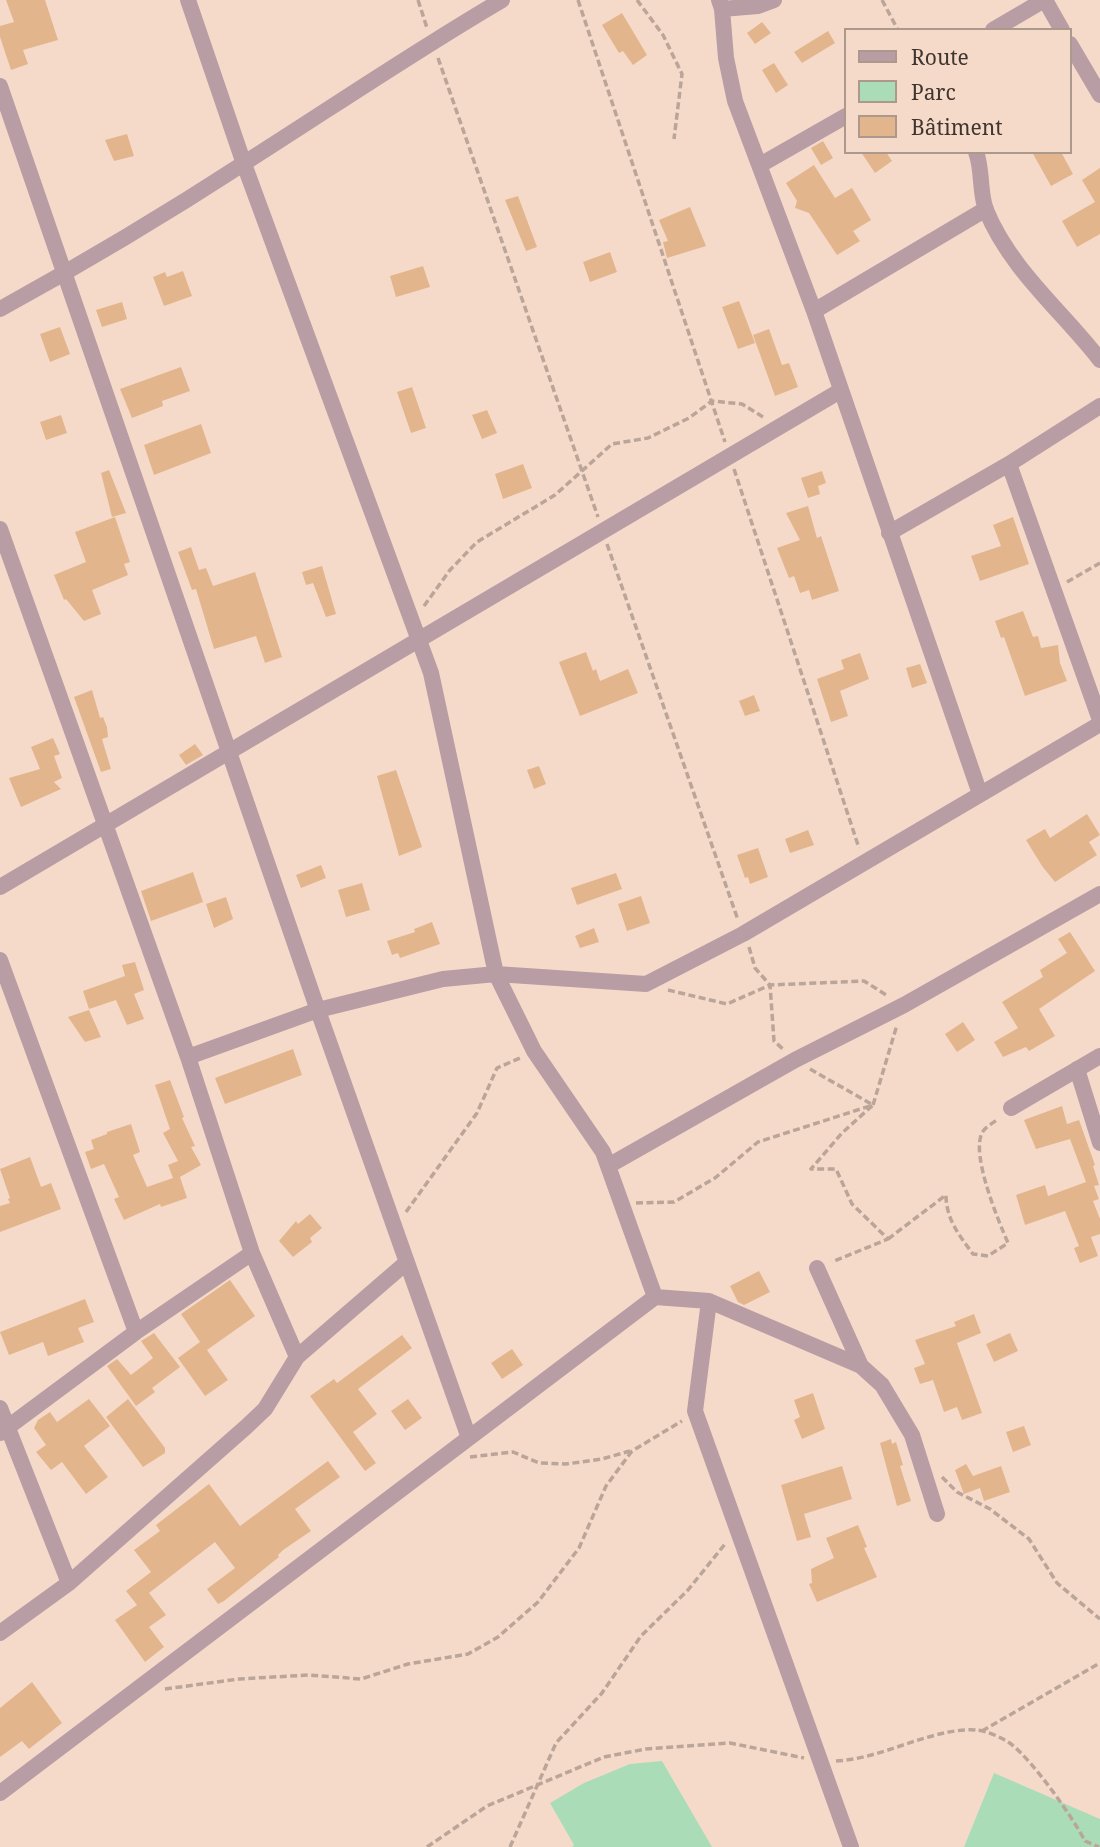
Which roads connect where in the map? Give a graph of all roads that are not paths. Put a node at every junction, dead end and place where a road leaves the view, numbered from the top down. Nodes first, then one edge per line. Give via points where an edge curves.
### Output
1 (188, 0) edge
2 (502, 0) edge
3 (774, 0) edge
4 (1045, 0) edge
5 (720, 4) edge
6 (996, 28) edge
7 (1061, 28) edge
8 (1072, 47) edge
9 (0, 86) edge
10 (1100, 95) edge
11 (844, 117) edge
12 (977, 154) edge
13 (244, 164) junction
14 (760, 166) junction
15 (986, 209) junction
16 (64, 274) junction
17 (0, 309) edge
18 (814, 311) junction
19 (1100, 360) edge
20 (840, 391) junction
21 (1100, 405) edge
22 (1009, 464) junction
23 (0, 529) edge
24 (889, 533) junction
25 (419, 640) junction
26 (1100, 722) edge
27 (229, 752) junction
28 (980, 794) junction
29 (107, 824) junction
30 (0, 887) edge
31 (1100, 894) edge
32 (0, 960) edge
33 (496, 974) junction
34 (318, 1010) junction
35 (1100, 1056) edge
36 (188, 1057) junction
37 (1077, 1069) junction
38 (1011, 1108) road end
39 (1100, 1143) edge
40 (608, 1166) junction
41 (252, 1254) junction
42 (407, 1262) junction
43 (817, 1268) road end
44 (655, 1297) junction
45 (709, 1301) junction
46 (136, 1332) junction
47 (297, 1357) junction
48 (861, 1366) junction
49 (0, 1408) edge
50 (4, 1431) edge
51 (469, 1438) junction
52 (937, 1514) dead end
53 (69, 1583) junction
54 (0, 1633) edge
55 (0, 1793) edge
56 (851, 1847) edge

1 - 13 street
2 - 13 street
3 - 5 street via 758,6
4 - 6 street
4 - 7 street
5 - 14 street via 735,101
8 - 10 street
9 - 16 street
11 - 14 street
12 - 15 street
13 - 16 street
13 - 25 street
14 - 18 street
15 - 18 street
15 - 19 street via 1013,258
16 - 17 street
16 - 27 street
18 - 20 street
20 - 24 street
20 - 25 street
21 - 22 street
22 - 24 street
22 - 26 street
23 - 29 street
24 - 28 street
25 - 27 street
25 - 33 street via 431,673
26 - 28 street
27 - 29 street
27 - 34 street
28 - 33 street via 743,934 646,984
29 - 30 street
29 - 36 street
31 - 40 street
32 - 46 street
33 - 34 street via 443,979
33 - 40 street via 534,1051
34 - 36 street
34 - 42 street
35 - 37 street
36 - 41 street
37 - 38 street
37 - 39 street
40 - 44 street
41 - 46 street
41 - 47 street
42 - 47 street
42 - 51 street
43 - 48 street
44 - 45 street
44 - 51 street
45 - 48 street
45 - 56 street via 695,1411
46 - 50 street
47 - 53 street via 265,1409
48 - 52 street via 882,1385 912,1435
49 - 50 street
50 - 53 street
51 - 55 street
53 - 54 street

